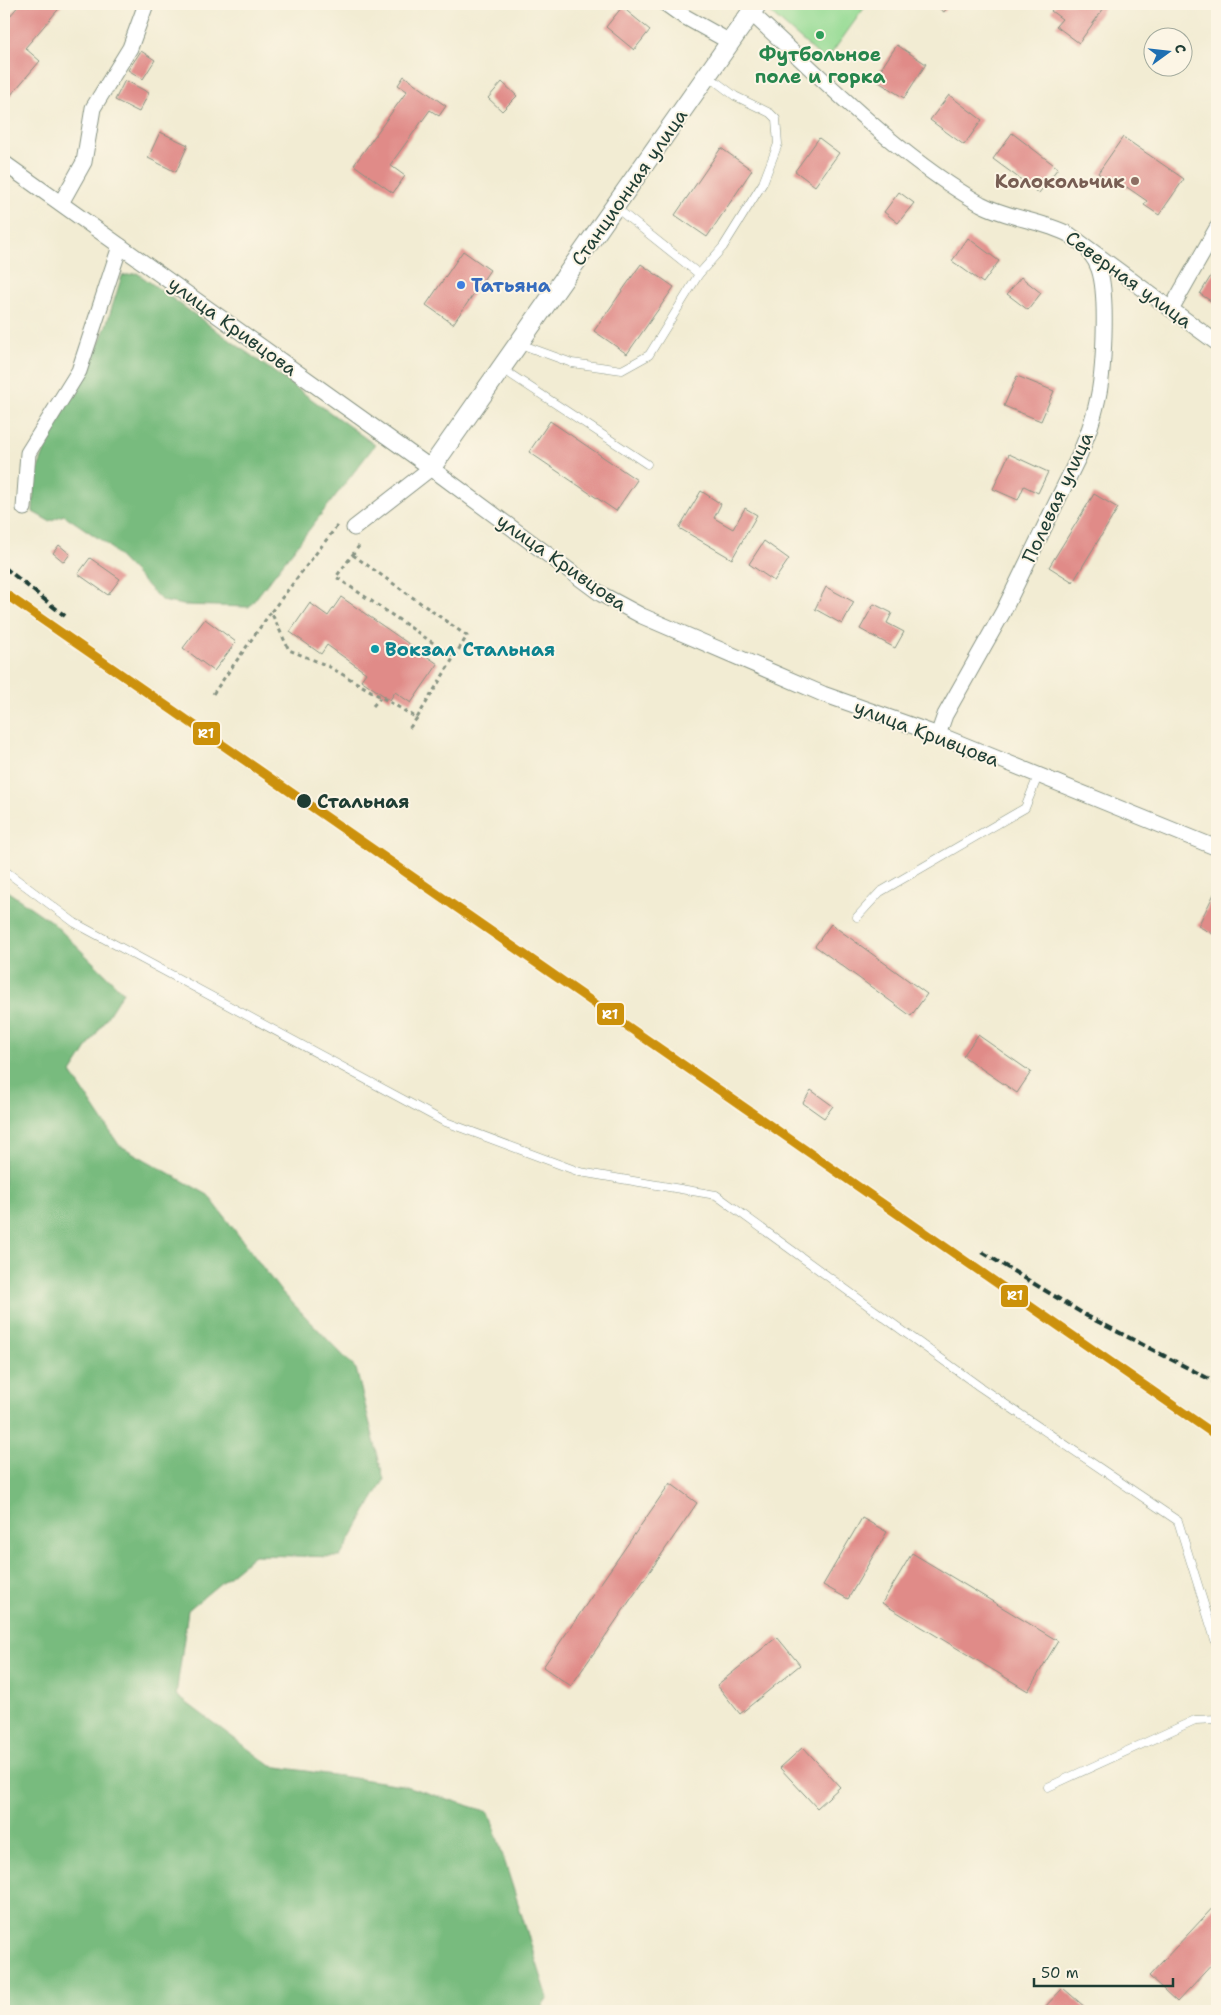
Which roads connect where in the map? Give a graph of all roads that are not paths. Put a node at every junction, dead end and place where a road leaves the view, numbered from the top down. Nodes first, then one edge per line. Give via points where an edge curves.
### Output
1 (146, 4) edge
2 (666, 4) edge
3 (754, 8) edge
4 (730, 42) junction
5 (707, 75) junction
6 (4, 162) edge
7 (61, 203) junction
8 (614, 207) junction
9 (1217, 228) edge
10 (1082, 244) junction
11 (120, 246) junction
12 (699, 274) junction
13 (1171, 309) junction
14 (1217, 342) edge
15 (520, 344) junction
16 (501, 368) junction
17 (647, 464) dead end
18 (431, 468) junction
19 (24, 508) dead end
20 (354, 528) dead end
21 (938, 736) junction
22 (1038, 776) junction
23 (1217, 848) edge
24 (4, 870) edge
25 (857, 917) dead end
26 (1217, 1646) edge
27 (1217, 1719) edge
28 (1048, 1788) dead end

1 - 7 street via 130,48 93,108 84,162
2 - 4 street
3 - 4 street, Станционная улица
3 - 10 street, Северная улица via 819,78 946,182 983,205 1006,215 1058,228
4 - 5 street, Станционная улица
5 - 8 street, Станционная улица
5 - 12 lane via 735,96 770,112 776,119 778,144 763,183 724,247
6 - 7 street, улица Кривцова
7 - 11 street, улица Кривцова
8 - 12 lane
8 - 15 street, Станционная улица
9 - 13 street
10 - 13 street, Северная улица
10 - 21 street, Полевая улица via 1095,259 1103,287 1100,388 1094,412 1079,456 1003,612 944,715
11 - 18 street, улица Кривцова
11 - 19 street via 79,372 28,453
12 - 15 lane via 649,355 622,370 572,363
13 - 14 street, Северная улица
15 - 16 street, Станционная улица
16 - 17 lane
16 - 18 street, Станционная улица
18 - 20 street
18 - 21 street, улица Кривцова via 601,594 642,616 823,694
21 - 22 street, улица Кривцова
22 - 23 street, улица Кривцова
22 - 25 lane via 1025,808 880,892
24 - 26 lane via 76,923 443,1120 580,1172 716,1195 980,1387 1178,1522
27 - 28 lane via 1195,1720

